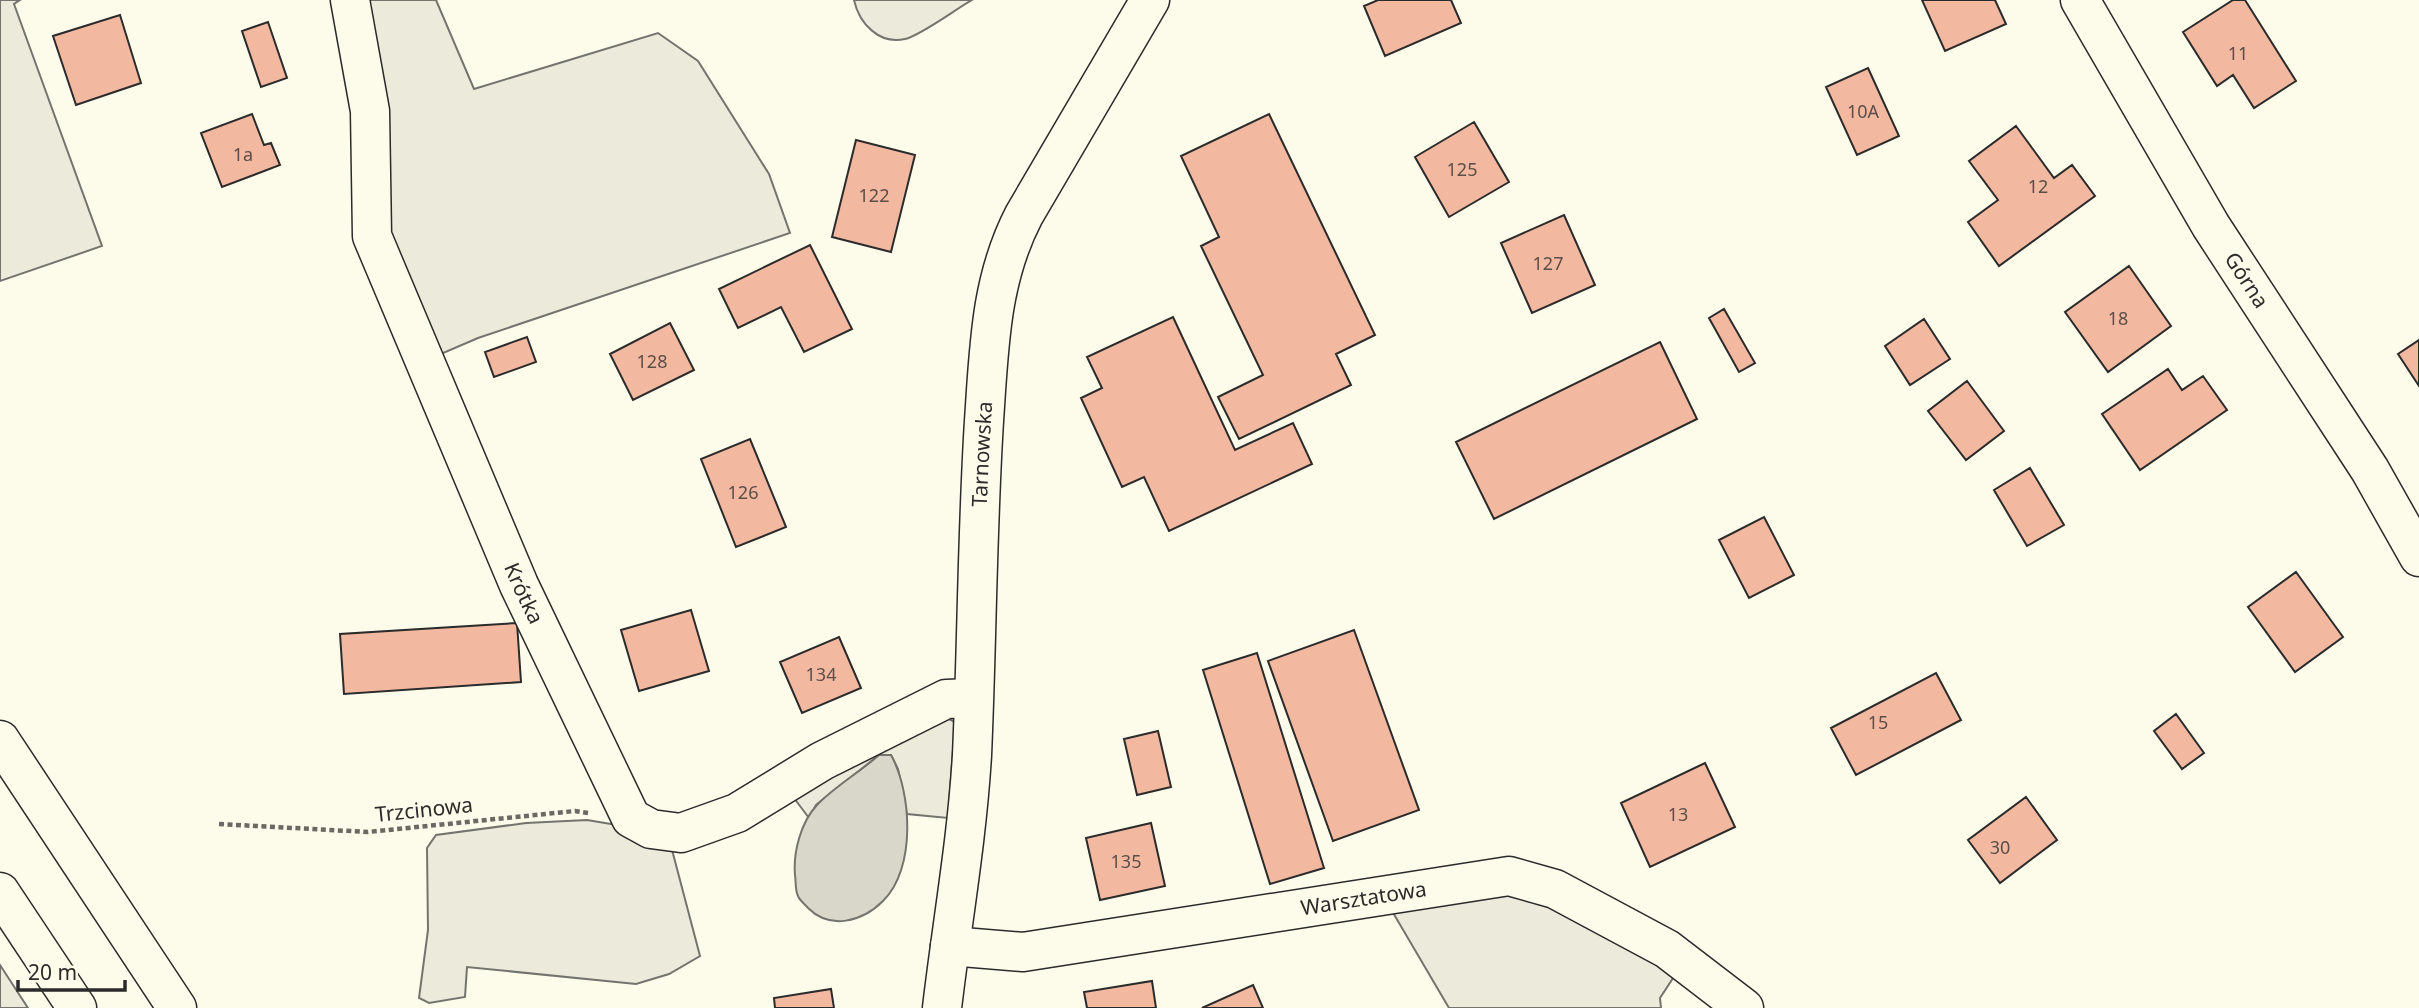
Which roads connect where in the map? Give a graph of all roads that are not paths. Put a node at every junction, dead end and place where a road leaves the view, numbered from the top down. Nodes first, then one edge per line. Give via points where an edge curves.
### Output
1 (350, 0) edge
2 (1150, 0) edge
3 (2080, 0) edge
4 (2419, 557) edge
5 (973, 698) junction
6 (0, 740) edge
7 (0, 892) edge
8 (950, 946) junction
9 (77, 1008) edge
10 (177, 1008) edge
11 (942, 1008) edge
12 (1744, 1008) edge

1 - 5 main road, Krótka via 370,111 372,236 519,585 631,818 651,829 681,833 737,813 822,761 946,699
2 - 5 main road, Tarnowska via 1007,246 999,276 990,335 976,534
3 - 4 main road, Górna via 2204,215 2370,470
5 - 8 main road, Tarnowska via 965,852
6 - 10 main road
7 - 9 main road
8 - 11 main road, Tarnowska
8 - 12 main road, Warsztatowa via 1023,952 1509,876 1555,889 1667,949

